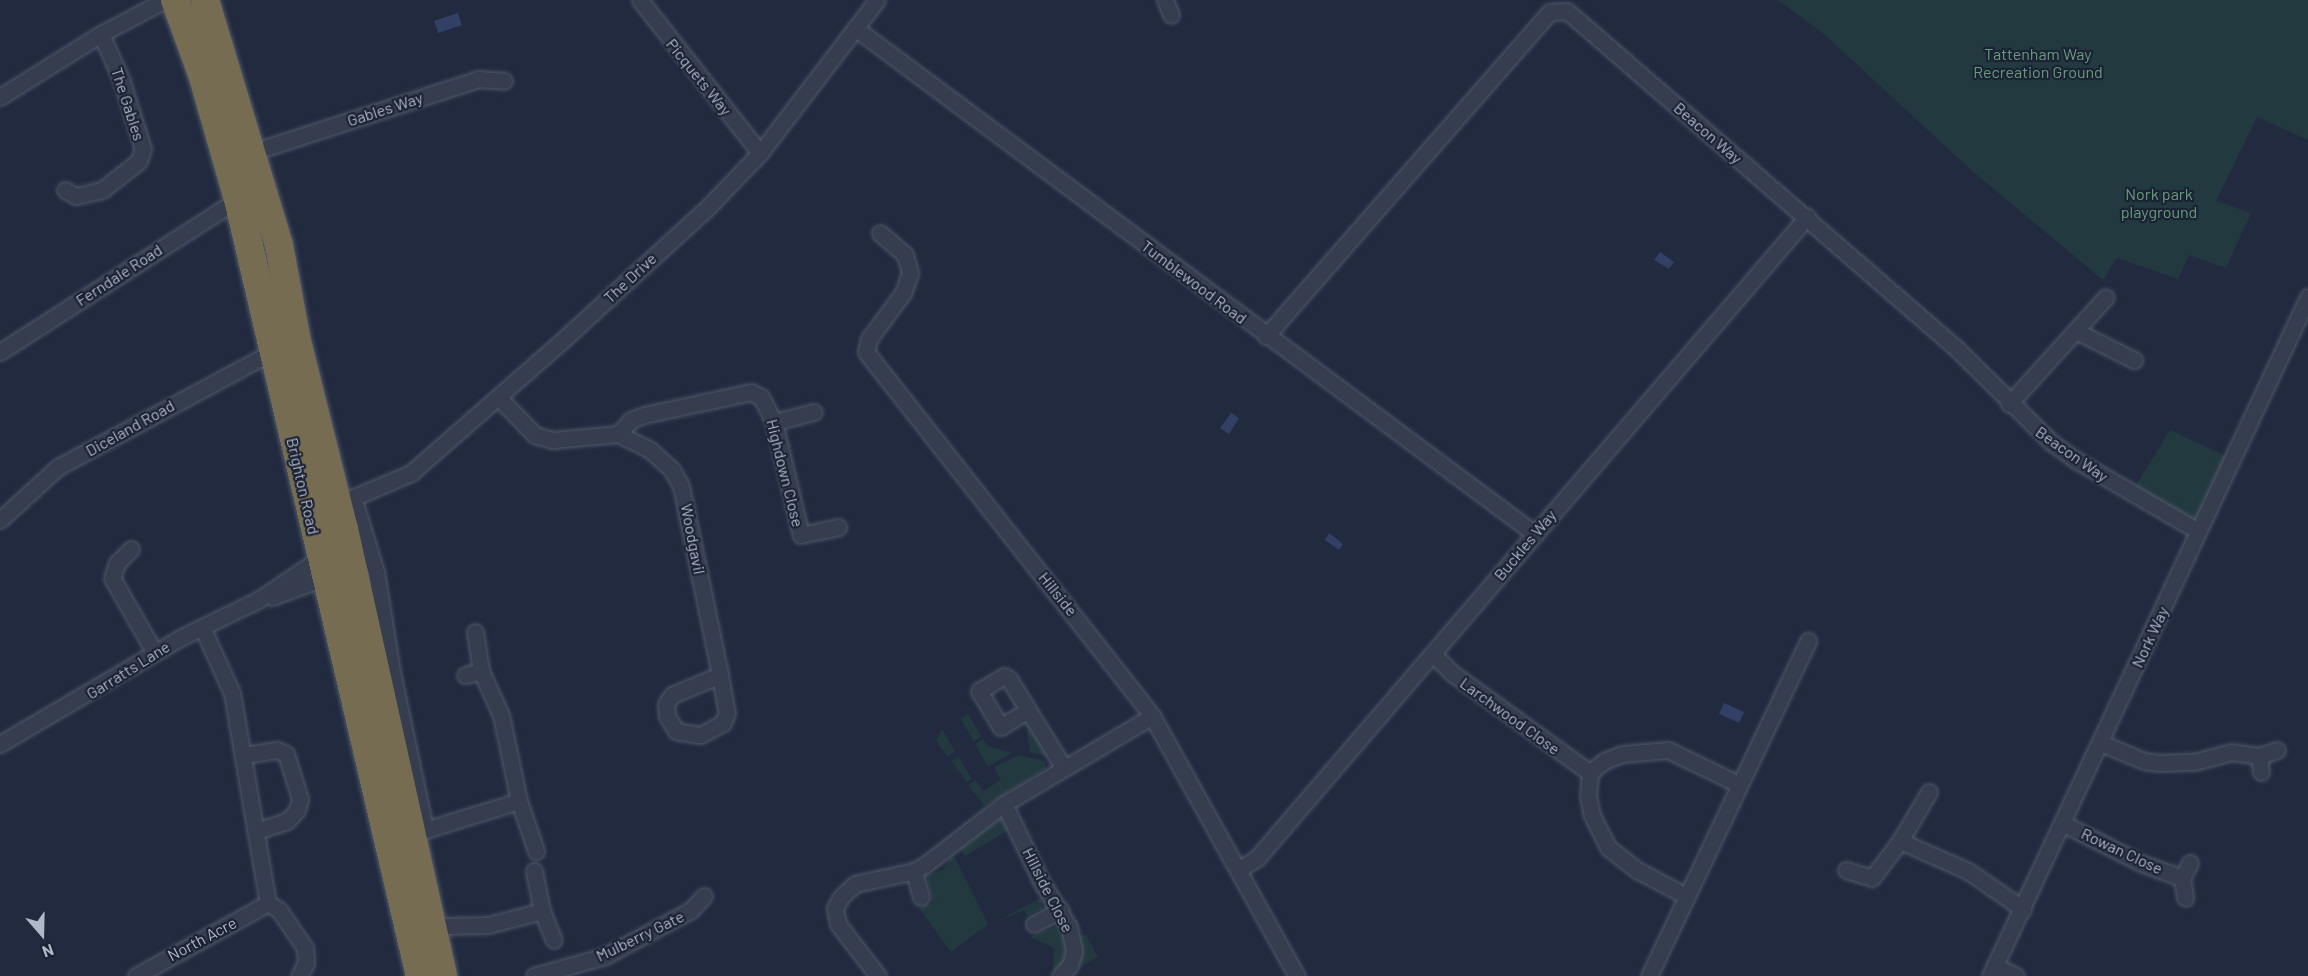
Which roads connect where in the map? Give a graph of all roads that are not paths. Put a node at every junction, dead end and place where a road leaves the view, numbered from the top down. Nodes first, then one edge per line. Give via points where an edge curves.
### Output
1 (165, 0) edge
2 (175, 0) edge
3 (206, 0) edge
4 (640, 0) edge
5 (877, 0) edge
6 (1165, 0) edge
7 (1171, 15) dead end
8 (855, 28) junction
9 (101, 34) junction
10 (504, 81) dead end
11 (0, 97) edge
12 (268, 147) dead end
13 (760, 153) junction
14 (64, 190) dead end
15 (238, 199) junction
16 (1807, 217) junction
17 (880, 233) dead end
18 (2106, 297) dead end
19 (2308, 297) edge
20 (2078, 332) junction
21 (1266, 336) junction
22 (285, 346) junction
23 (0, 352) edge
24 (2134, 360) dead end
25 (499, 398) junction
26 (2009, 404) junction
27 (814, 412) dead end
28 (772, 415) junction
29 (618, 434) junction
30 (346, 502) junction
31 (0, 520) edge
32 (838, 527) dead end
33 (2198, 531) junction
34 (1535, 534) junction
35 (131, 549) dead end
36 (322, 568) junction
37 (202, 627) junction
38 (475, 632) dead end
39 (1808, 641) dead end
40 (155, 653) junction
41 (1432, 654) junction
42 (481, 671) junction
43 (465, 675) dead end
44 (720, 675) junction
45 (1028, 710) dead end
46 (1152, 716) junction
47 (2101, 743) junction
48 (0, 744) edge
49 (2277, 750) dead end
50 (244, 755) junction
51 (1064, 768) junction
52 (1590, 773) junction
53 (1738, 784) junction
54 (1929, 792) dead end
55 (519, 801) junction
56 (1004, 804) junction
57 (2064, 824) junction
58 (425, 830) junction
59 (256, 831) junction
60 (1900, 841) junction
61 (536, 851) dead end
62 (2190, 863) dead end
63 (1240, 869) junction
64 (1846, 870) dead end
65 (534, 871) dead end
66 (914, 871) junction
67 (2182, 878) junction
68 (704, 896) dead end
69 (1686, 896) junction
70 (921, 897) dead end
71 (2185, 898) dead end
72 (268, 903) junction
73 (2023, 909) junction
74 (1060, 910) junction
75 (542, 911) junction
76 (1034, 924) dead end
77 (444, 926) junction
78 (554, 940) dead end
79 (1992, 971) edge
80 (136, 976) edge
81 (299, 976) edge
82 (420, 976) edge
83 (443, 976) edge
84 (455, 976) edge
85 (534, 976) edge
86 (878, 976) edge
87 (1060, 976) edge
88 (1297, 976) edge
89 (1649, 976) edge
90 (2016, 976) edge

1 - 9 street
2 - 15 highway, Brighton Road via 203,77
3 - 22 highway, Brighton Road via 279,245
4 - 13 street, Picquets Way
5 - 8 street, The Drive
6 - 7 street
8 - 13 street, The Drive
8 - 21 street, Tumblewood Road
9 - 11 street
9 - 14 street, The Gables via 121,79 142,149 139,161 102,190 76,195
10 - 12 street, Gables Way via 478,79
13 - 25 street, The Drive via 710,205
15 - 22 highway, Brighton Road
15 - 23 street, Ferndale Road
16 - 21 street, Beacon Way via 1560,9 1550,12
16 - 26 street, Beacon Way via 1957,349
16 - 34 street, Buckles Way
17 - 46 street, Hillside via 905,255 910,273 903,293 868,339 866,352
18 - 20 street
19 - 33 street, Nork Way
20 - 24 street
20 - 26 street
21 - 34 street, Tumblewood Road
22 - 30 highway, Brighton Road
22 - 31 street, Diceland Road via 58,467
22 - 36 highway via 297,374 336,557 332,571
25 - 29 street via 535,435 546,440
25 - 30 street, The Drive via 411,473
26 - 33 street, Beacon Way via 2076,460
27 - 28 street
28 - 29 street via 761,397 739,392 644,415 631,420
28 - 32 street, Highdown Close via 801,536
29 - 44 street, Woodgavil via 649,449 672,470 681,486
30 - 58 street, Brighton Road via 376,572
30 - 83 highway, Brighton Road
33 - 47 street, Nork Way
34 - 41 street, Buckles Way
35 - 40 street via 117,564 112,578
36 - 37 street, Garratts Lane
36 - 82 highway
37 - 40 street, Garratts Lane
37 - 50 street via 232,693
38 - 42 street
39 - 53 street
40 - 48 street, Garratts Lane
41 - 52 street, Larchwood Close via 1452,673
41 - 63 street, Buckles Way via 1257,858
42 - 43 street
42 - 55 street via 497,704
44 - 44 street, Woodgavil via 672,694 666,704 676,731 700,735 723,723 727,713
45 - 51 street
46 - 51 street
46 - 63 street, Hillside
47 - 49 street via 2160,764 2194,762 2231,752 2260,764
47 - 57 street, Nork Way
50 - 59 street
50 - 59 street via 277,750 286,754 300,799 297,810 287,821
51 - 56 street
52 - 53 street via 1622,753 1668,750
52 - 69 street via 1592,815 1608,847 1637,870
53 - 69 street
54 - 60 street
55 - 58 street
55 - 61 street
56 - 66 street
56 - 74 street, Hillside Close via 1041,881
57 - 67 street, Rowan Close via 2141,863
57 - 73 street, Nork Way
58 - 77 street, Brighton Road
59 - 72 street
60 - 64 street via 1872,878
60 - 73 street via 1968,871
62 - 67 street, Rowan Close
63 - 88 street, Hillside
65 - 75 street
66 - 70 street
66 - 86 street via 855,884 835,908 838,924
67 - 71 street, Rowan Close
68 - 85 street, Mulberry Gate via 691,910 605,956
69 - 89 street
72 - 80 street, North Acre
72 - 81 street via 279,910 305,948 306,963
73 - 79 street, Nork Way
74 - 76 street
74 - 87 street, Hillside Close via 1074,951 1070,965
75 - 77 street via 488,925
75 - 78 street
77 - 84 street, Brighton Road
79 - 90 street

